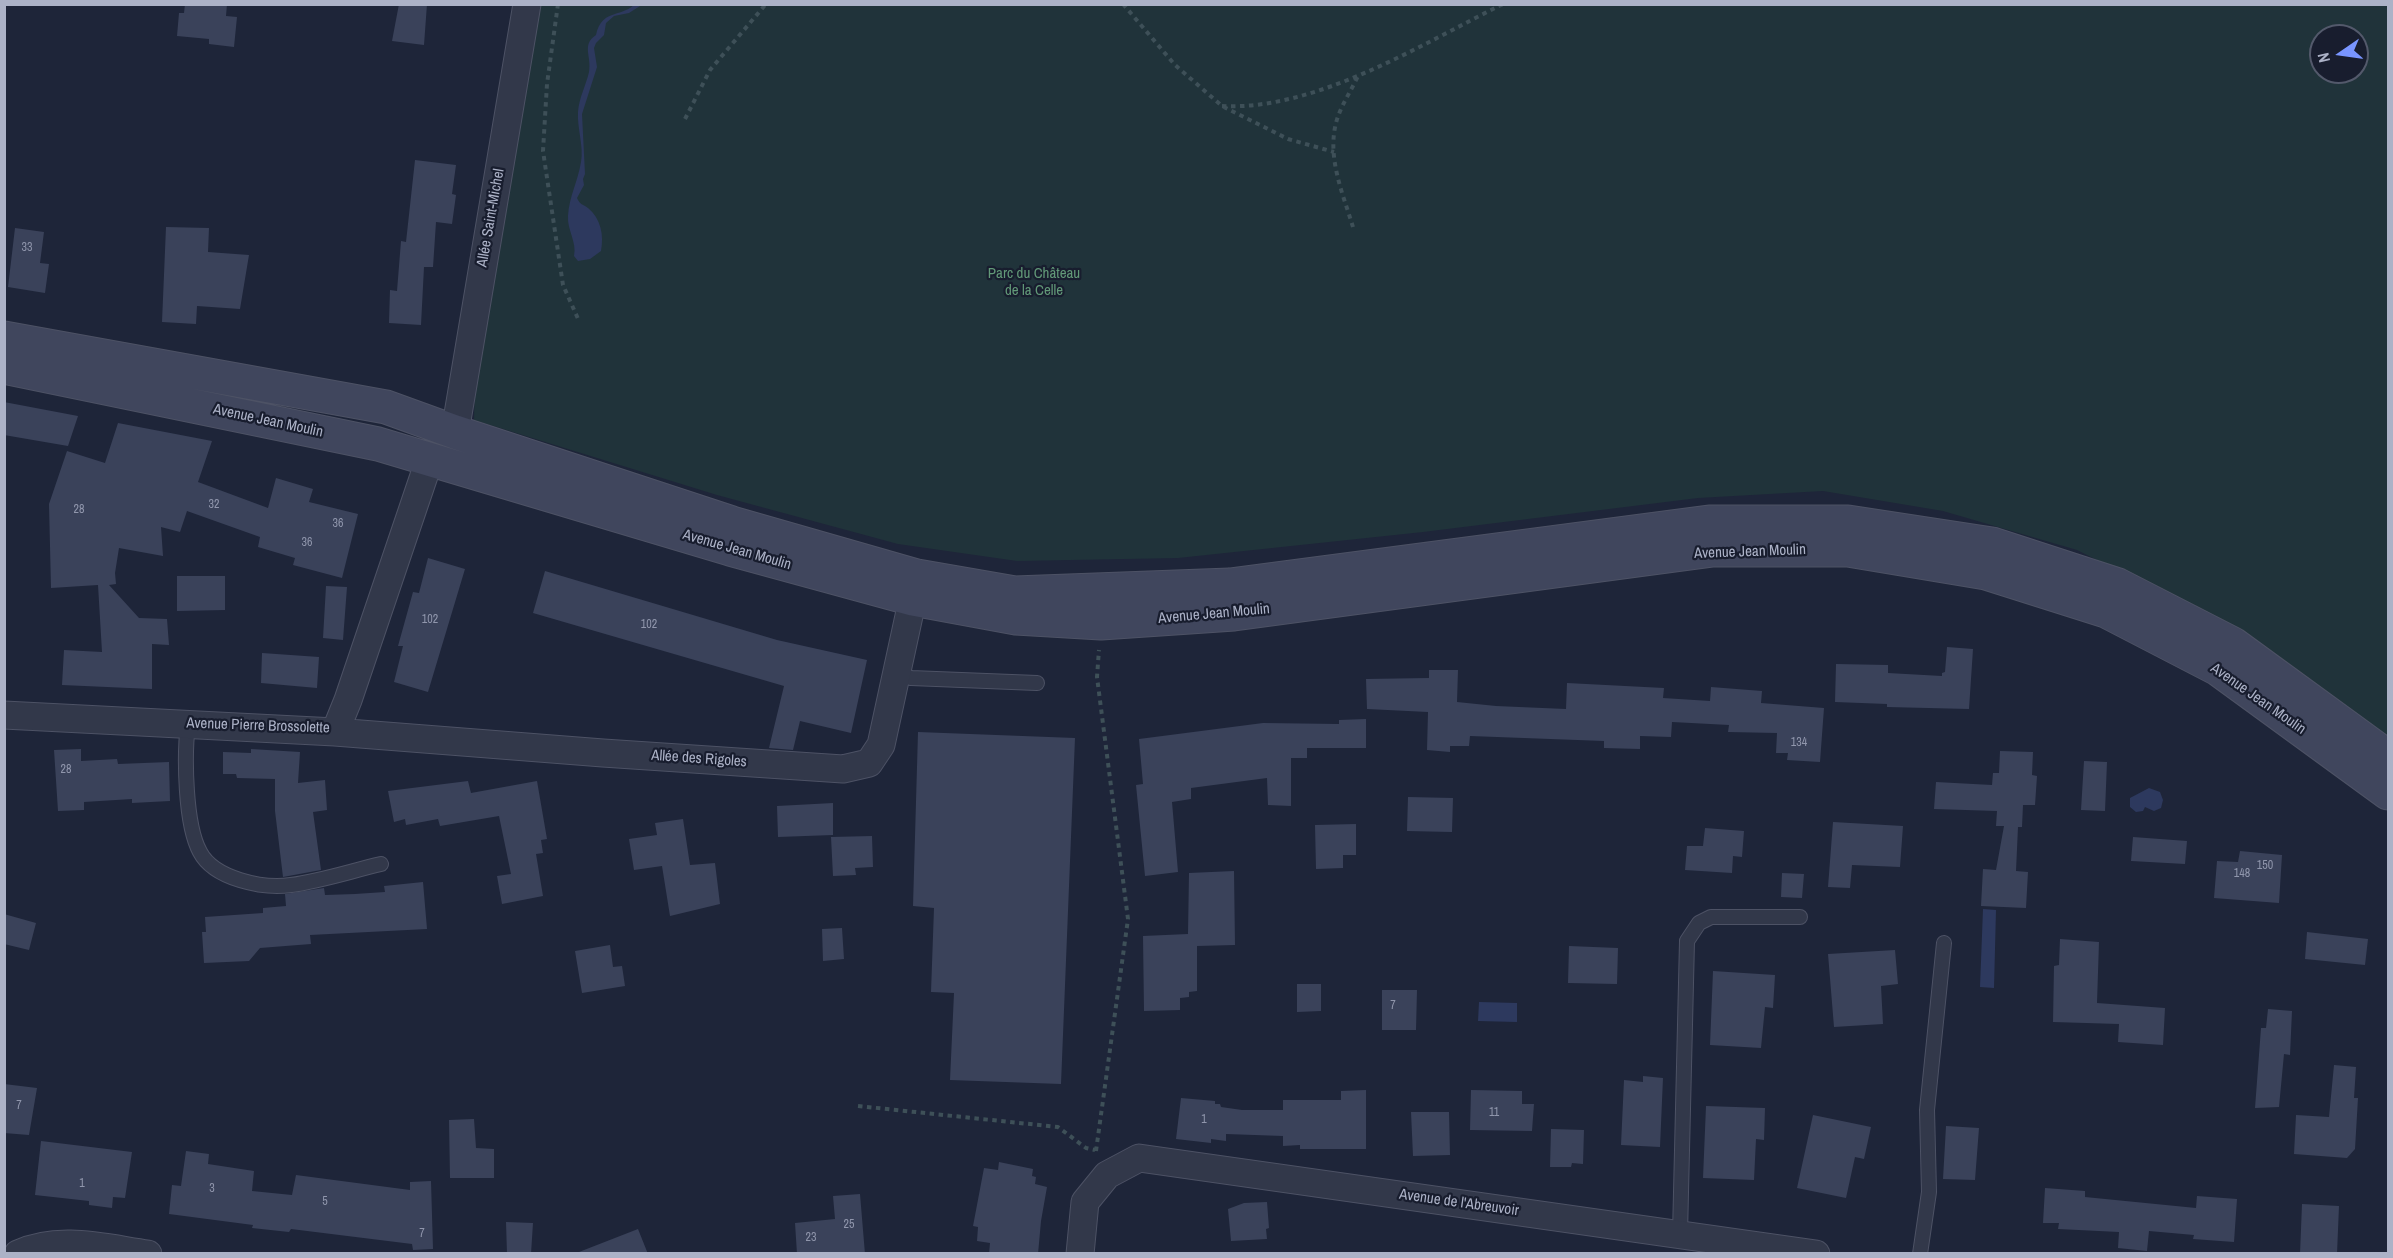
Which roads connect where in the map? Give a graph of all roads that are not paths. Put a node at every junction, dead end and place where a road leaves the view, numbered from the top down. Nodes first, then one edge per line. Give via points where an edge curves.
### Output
1 (527, 4) edge
2 (4, 339) edge
3 (4, 367) edge
4 (455, 432) junction
5 (429, 461) junction
6 (915, 588) junction
7 (897, 675) junction
8 (1037, 683) dead end
9 (4, 715) edge
10 (188, 724) junction
11 (335, 732) junction
12 (2388, 757) edge
13 (2388, 793) edge
14 (381, 864) dead end
15 (1800, 917) dead end
16 (1944, 944) dead end
17 (1680, 1234) junction
18 (4, 1249) edge
19 (9, 1254) edge
20 (18, 1254) edge
21 (147, 1254) edge
22 (1080, 1254) edge
23 (1816, 1254) edge
24 (1920, 1254) edge

1 - 4 street, Allée Saint-Michel
2 - 4 main road, Avenue Jean Moulin via 386,407
3 - 5 main road, Avenue Jean Moulin via 378,444
4 - 6 main road, Avenue Jean Moulin
5 - 6 main road, Avenue Jean Moulin via 730,549
5 - 11 street, Avenue Pierre Brossolette
6 - 7 street, Allée des Rigoles
6 - 12 main road, Avenue Jean Moulin via 1015,593 1230,585 1709,522 1848,522 1992,544 2118,585 2233,644
6 - 13 main road, Avenue Jean Moulin via 1016,618 1101,622 1234,614 1713,550 1848,550 1986,573 2106,611 2217,669
7 - 8 lane
7 - 11 street, Allée des Rigoles via 881,746 869,763 843,769
9 - 10 street, Avenue Pierre Brossolette
10 - 11 street, Avenue Pierre Brossolette
10 - 14 lane via 190,823 200,853 218,870 239,880 290,885
15 - 17 lane via 1711,917 1699,923 1687,941
16 - 24 lane via 1926,1110 1929,1192
17 - 22 street, Avenue de l'Abreuvoir via 1139,1158 1102,1163 1085,1202
17 - 23 street, Avenue de l'Abreuvoir
18 - 19 street
20 - 21 street via 34,1246 60,1243

